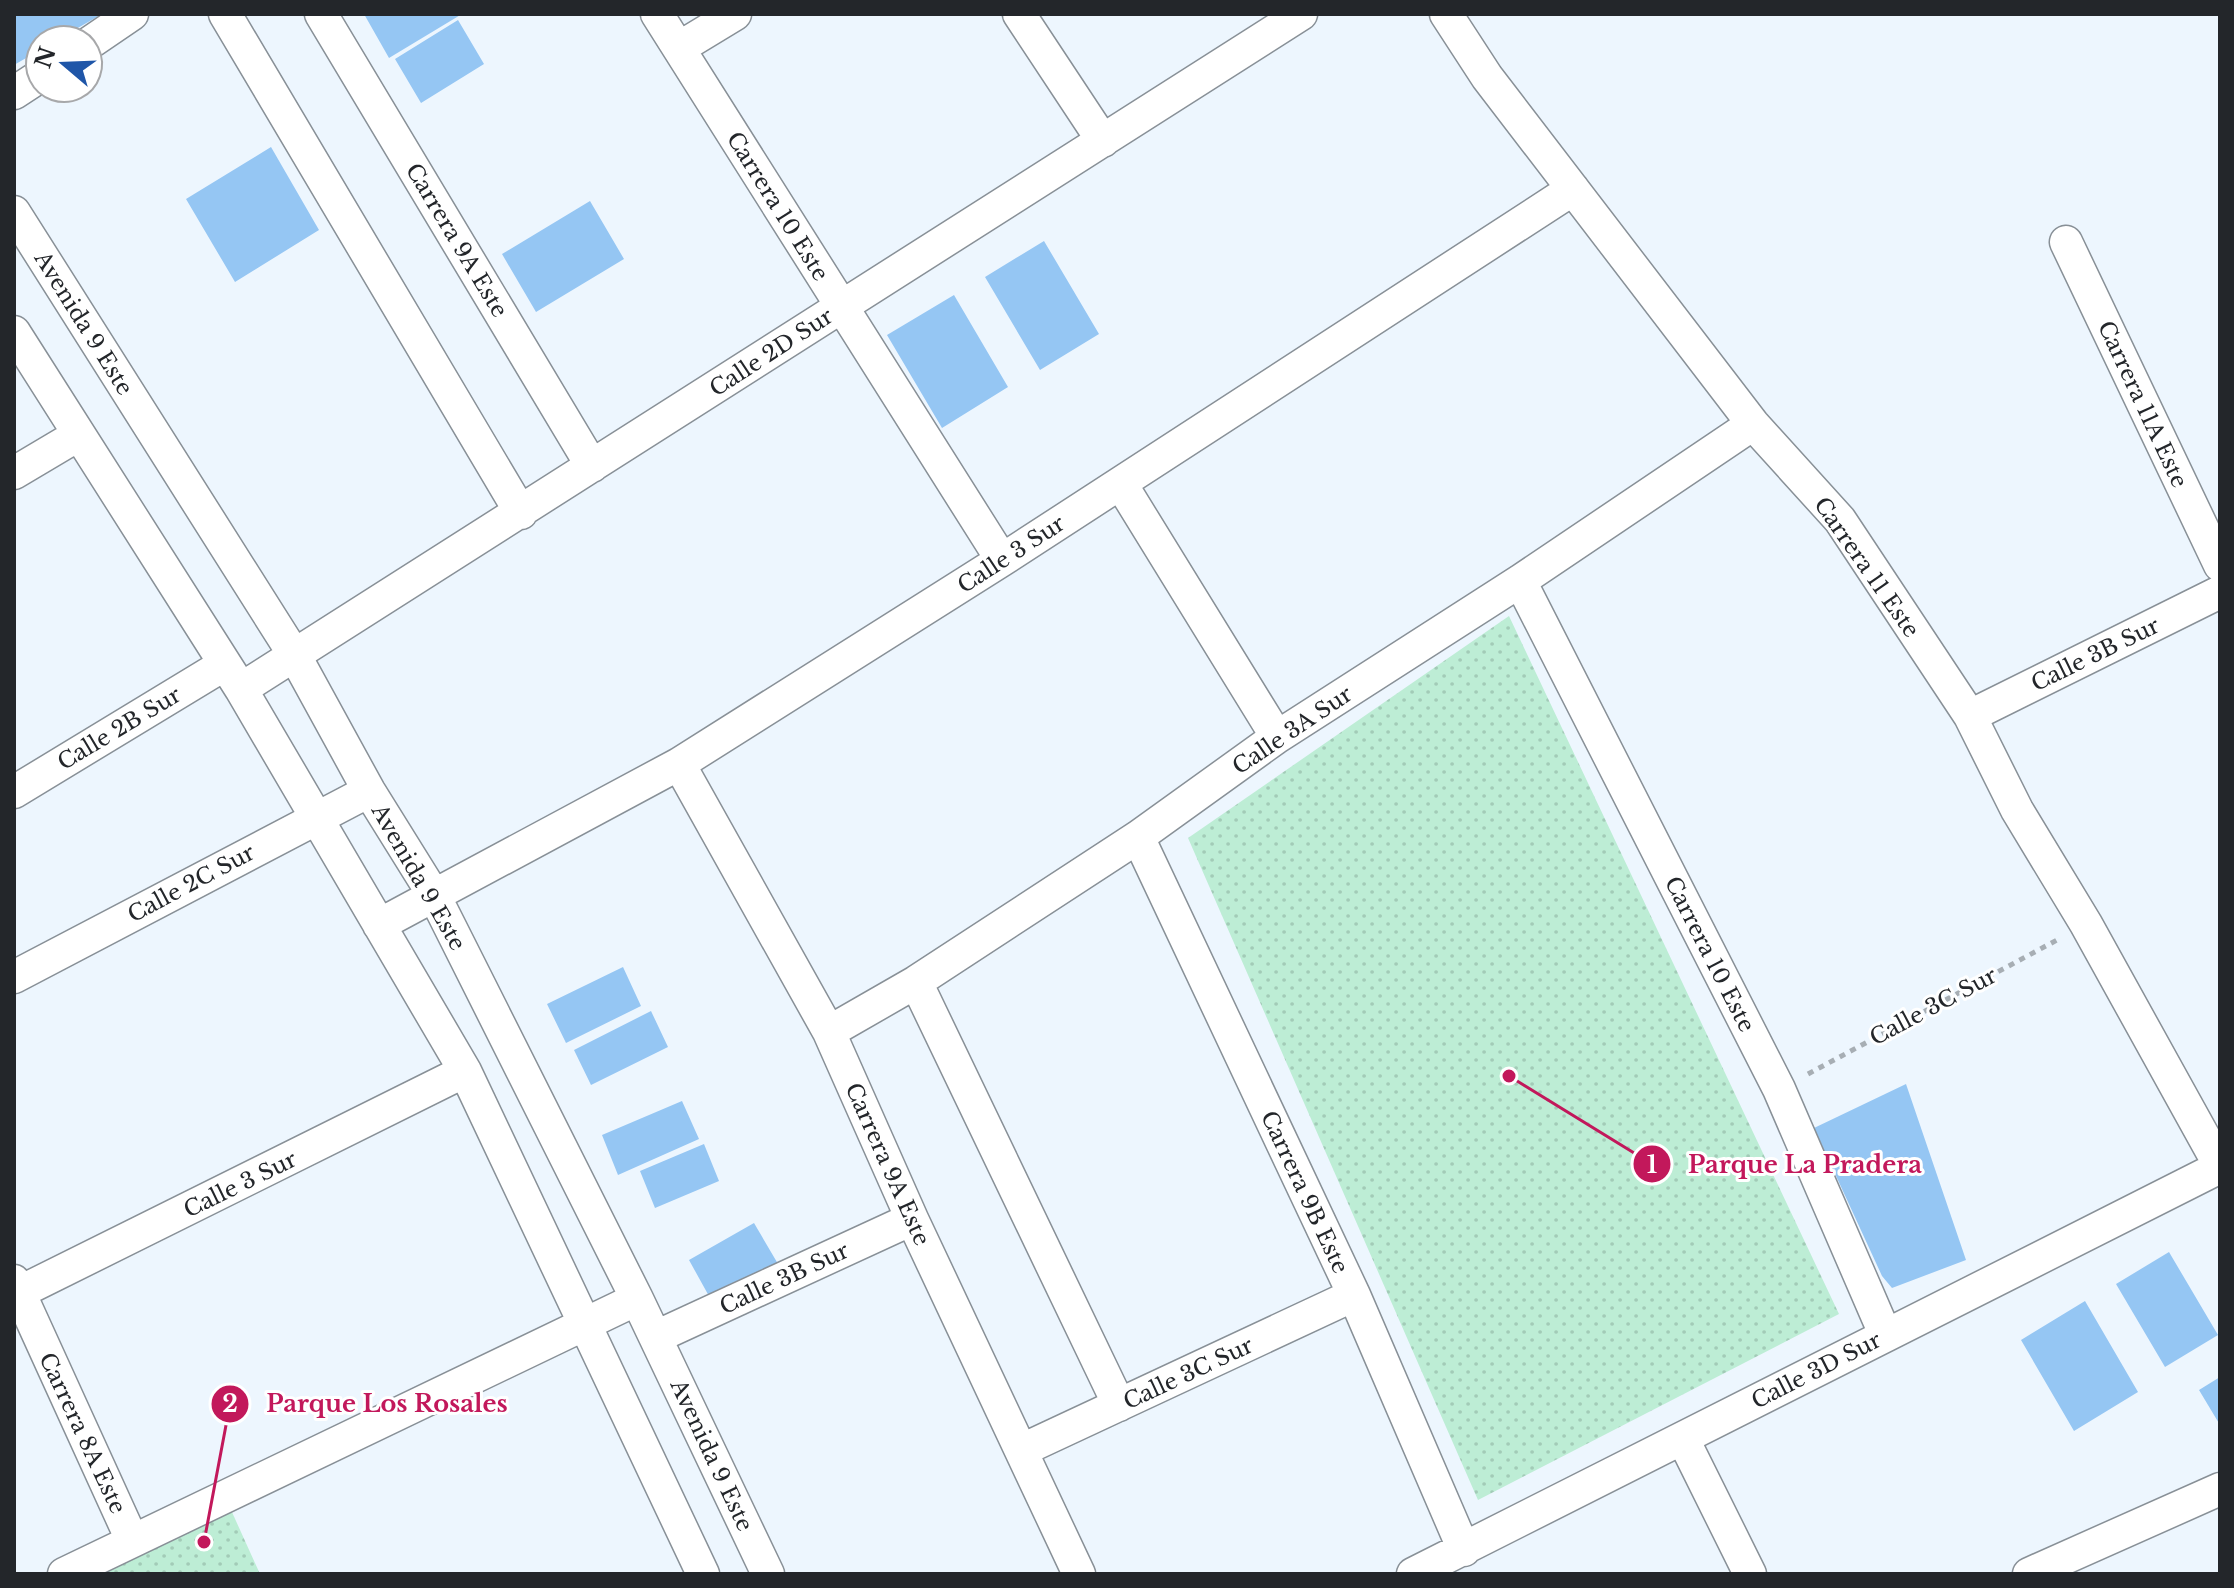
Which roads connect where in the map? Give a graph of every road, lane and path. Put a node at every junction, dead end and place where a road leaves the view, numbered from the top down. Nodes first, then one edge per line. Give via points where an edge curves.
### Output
1 (132, 14) edge
2 (225, 14) edge
3 (321, 14) edge
4 (657, 14) edge
5 (735, 14) edge
6 (1019, 14) edge
7 (1301, 14) edge
8 (1446, 14) edge
9 (104, 33) edge
10 (679, 48) junction
11 (1103, 141) junction
12 (1573, 189) junction
13 (14, 212) edge
14 (2066, 242) dead end
15 (842, 306) junction
16 (14, 332) edge
17 (1753, 424) junction
18 (78, 435) junction
19 (592, 466) junction
20 (14, 473) edge
21 (1121, 484) junction
22 (521, 513) junction
23 (1002, 560) junction
24 (2220, 565) edge
25 (1520, 581) junction
26 (2220, 592) edge
27 (295, 656) junction
28 (233, 677) junction
29 (1970, 716) junction
30 (1277, 737) junction
31 (679, 764) junction
32 (369, 791) junction
33 (14, 792) edge
34 (316, 817) junction
35 (1138, 837) junction
36 (435, 897) junction
37 (2086, 924) junction
38 (379, 925) junction
39 (14, 977) edge
40 (916, 982) junction
41 (829, 1032) junction
42 (465, 1071) junction
43 (1779, 1089) junction
44 (2220, 1167) edge
45 (912, 1219) junction
46 (16, 1290) edge
47 (1354, 1295) junction
48 (637, 1299) junction
49 (585, 1323) junction
50 (1885, 1334) junction
51 (656, 1337) junction
52 (1119, 1405) junction
53 (1683, 1439) junction
54 (1022, 1450) junction
55 (2220, 1489) edge
56 (132, 1540) junction
57 (1464, 1550) junction
58 (2064, 1566) edge
59 (699, 1573) edge
60 (64, 1574) edge
61 (768, 1574) edge
62 (1079, 1574) edge
63 (1413, 1574) edge
64 (1750, 1574) edge
65 (2029, 1574) edge

1 - 9 street
2 - 22 street
3 - 19 street, Carrera 9A Este
4 - 10 street, Carrera 10 Este
5 - 10 street
6 - 11 street
7 - 11 street, Calle 2D Sur
8 - 12 street, Carrera 11 Este
10 - 15 street, Carrera 10 Este
11 - 15 street, Calle 2D Sur
12 - 17 street, Carrera 11 Este
12 - 21 street, Calle 3 Sur
13 - 27 street, Avenida 9 Este
14 - 24 street, Carrera 11A Este
15 - 19 street, Calle 2D Sur
15 - 23 street, Carrera 10 Este
16 - 18 street
17 - 25 street, Calle 3A Sur
17 - 29 street, Carrera 11 Este via 1840,520
18 - 20 street
18 - 28 street
19 - 22 street, Calle 2D Sur
21 - 23 street, Calle 3 Sur
21 - 30 street
22 - 27 street, Calle 2D Sur
23 - 31 street, Calle 3 Sur
25 - 30 street, Calle 3A Sur
25 - 43 street, Carrera 10 Este
26 - 29 street, Calle 3B Sur
27 - 28 street, Calle 2D Sur
27 - 32 street, Avenida 9 Este
28 - 33 street, Calle 2B Sur
28 - 34 street
29 - 37 street, Carrera 11 Este via 2017,810
30 - 35 street, Calle 3A Sur
31 - 36 street, Calle 3 Sur
31 - 41 street, Carrera 9A Este
32 - 34 street, Calle 2C Sur
32 - 36 street, Avenida 9 Este
34 - 38 street
34 - 39 street, Calle 2C Sur
35 - 40 street, Calle 3A Sur
35 - 47 street, Carrera 9B Este
36 - 38 street, Calle 3 Sur
36 - 48 street, Avenida 9 Este
37 - 43 path, Calle 3C Sur
37 - 44 street, Carrera 11 Este
38 - 42 street
40 - 41 street, Calle 3A Sur
40 - 52 street
41 - 45 street, Carrera 9A Este
42 - 46 street, Calle 3 Sur
42 - 49 street
43 - 50 street, Carrera 10 Este
44 - 50 street, Calle 3D Sur
45 - 51 street, Calle 3B Sur
45 - 54 street, Carrera 9A Este
46 - 56 street, Carrera 8A Este
47 - 52 street, Calle 3C Sur
47 - 57 street, Carrera 9B Este
48 - 49 street
48 - 51 street, Avenida 9 Este
49 - 56 street
49 - 59 street
50 - 53 street, Calle 3D Sur
51 - 61 street, Avenida 9 Este
52 - 54 street, Calle 3C Sur
53 - 57 street, Calle 3D Sur
53 - 64 street
54 - 62 street, Carrera 9A Este
55 - 58 street
56 - 60 street
57 - 63 street, Calle 3D Sur
58 - 65 street

